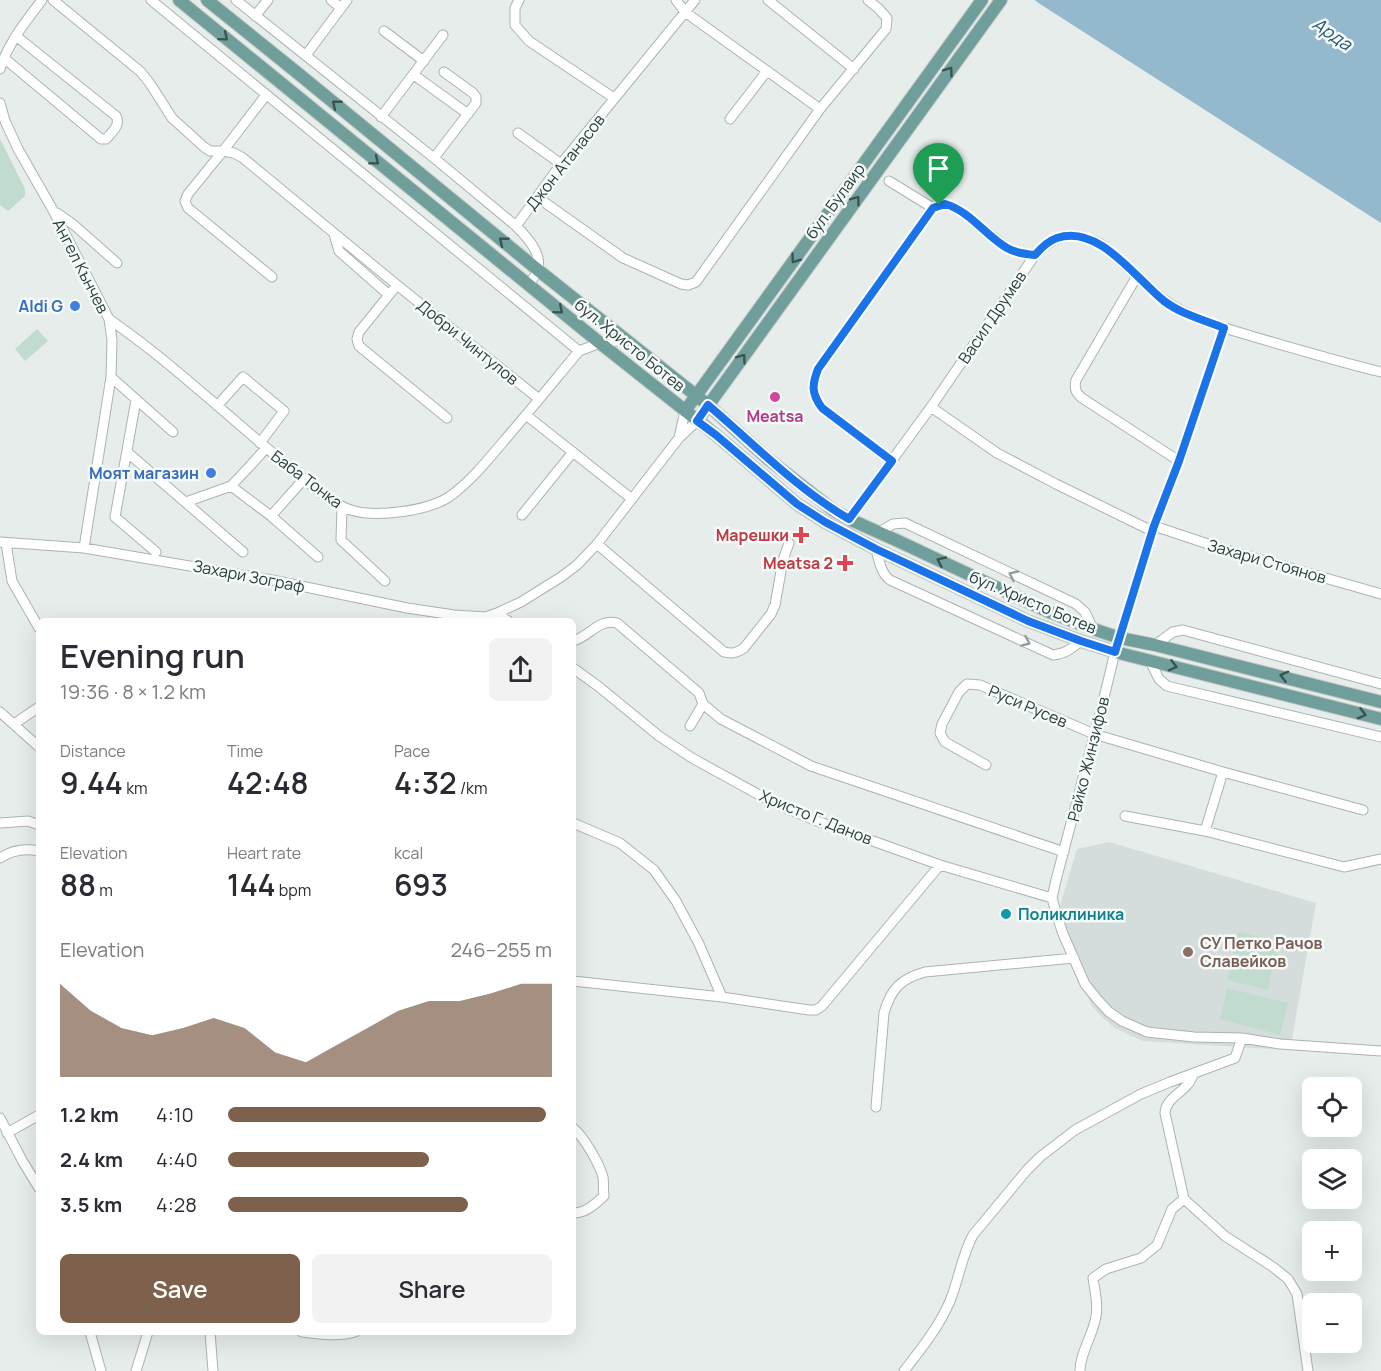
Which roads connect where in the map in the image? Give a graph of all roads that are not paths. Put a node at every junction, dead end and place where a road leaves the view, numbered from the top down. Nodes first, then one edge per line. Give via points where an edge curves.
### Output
1 (42, 0) edge
2 (53, 0) edge
3 (151, 0) edge
4 (179, 0) edge
5 (207, 0) edge
6 (236, 0) edge
7 (268, 0) edge
8 (331, 0) edge
9 (519, 0) edge
10 (676, 0) edge
11 (695, 0) edge
12 (768, 0) edge
13 (868, 0) edge
14 (982, 0) edge
15 (1001, 0) edge
16 (344, 4) edge
17 (685, 12) junction
18 (255, 16) junction
19 (384, 31) dead end
20 (443, 35) dead end
21 (16, 36) junction
22 (306, 55) junction
23 (4, 58) junction
24 (424, 61) junction
25 (0, 69) edge
26 (854, 69) junction
27 (767, 71) junction
28 (444, 72) dead end
29 (414, 75) junction
30 (266, 95) junction
31 (614, 98) junction
32 (0, 103) edge
33 (820, 109) junction
34 (468, 114) junction
35 (381, 117) junction
36 (730, 119) dead end
37 (518, 133) dead end
38 (223, 151) junction
39 (434, 158) junction
40 (561, 164) junction
41 (889, 181) dead end
42 (537, 197) junction
43 (933, 208) junction
44 (54, 212) junction
45 (516, 226) junction
46 (334, 234) junction
47 (1035, 255) junction
48 (117, 263) dead end
49 (538, 270) junction
50 (1137, 276) junction
51 (272, 277) dead end
52 (397, 285) junction
53 (529, 285) junction
54 (389, 294) junction
55 (108, 319) junction
56 (1224, 328) junction
57 (625, 340) junction
58 (600, 343) junction
59 (579, 351) junction
60 (1381, 372) edge
61 (111, 377) junction
62 (696, 396) junction
63 (539, 399) junction
64 (136, 400) junction
65 (708, 405) junction
66 (217, 406) junction
67 (931, 407) junction
68 (685, 411) junction
69 (526, 415) junction
70 (447, 418) dead end
71 (697, 421) junction
72 (173, 432) dead end
73 (679, 438) junction
74 (263, 445) junction
75 (127, 452) junction
76 (573, 452) junction
77 (892, 461) junction
78 (1179, 461) junction
79 (304, 479) junction
80 (231, 486) junction
81 (632, 499) junction
82 (186, 501) junction
83 (342, 507) junction
84 (522, 515) dead end
85 (271, 516) junction
86 (849, 519) junction
87 (1153, 529) junction
88 (879, 532) junction
89 (3, 542) edge
90 (789, 543) dead end
91 (597, 544) junction
92 (84, 548) junction
93 (876, 549) junction
94 (156, 552) dead end
95 (243, 552) dead end
96 (318, 557) dead end
97 (385, 581) dead end
98 (1381, 594) edge
99 (497, 613) junction
100 (504, 618) edge
101 (36, 623) edge
102 (1093, 629) junction
103 (1120, 638) junction
104 (576, 640) edge
105 (1081, 641) junction
106 (1155, 645) junction
107 (1115, 652) junction
108 (1150, 661) junction
109 (576, 670) edge
110 (1381, 684) edge
111 (1381, 702) edge
112 (703, 704) junction
113 (36, 709) edge
114 (2, 716) edge
115 (1381, 719) edge
116 (14, 724) junction
117 (690, 726) dead end
118 (1094, 735) junction
119 (1381, 737) edge
120 (36, 744) edge
121 (986, 765) dead end
122 (1223, 772) junction
123 (1363, 810) dead end
124 (1125, 816) dead end
125 (0, 823) edge
126 (36, 824) edge
127 (576, 824) edge
128 (1205, 831) junction
129 (36, 850) edge
130 (1064, 852) junction
131 (0, 858) edge
132 (1381, 858) edge
133 (940, 866) junction
134 (1052, 898) junction
135 (1074, 958) junction
136 (576, 981) edge
137 (722, 997) junction
138 (1242, 1038) junction
139 (1381, 1051) edge
140 (1194, 1073) junction
141 (876, 1107) dead end
142 (36, 1117) edge
143 (0, 1118) edge
144 (576, 1130) edge
145 (8, 1133) junction
146 (36, 1183) edge
147 (1184, 1199) junction
148 (576, 1213) edge
149 (91, 1335) edge
150 (147, 1335) edge
151 (210, 1335) edge
152 (101, 1371) edge
153 (136, 1371) edge
154 (213, 1371) edge
155 (904, 1371) edge
156 (1080, 1371) edge
157 (1308, 1371) edge

1 - 21 street
2 - 38 street, Добри Чинтулов via 141,72 172,118 204,147
3 - 30 street
4 -> 53 main road, бул. Христо Ботев
49 -> 5 main road, бул. Христо Ботев
6 - 18 street
7 - 18 street
8 - 16 street
9 - 31 street via 515,25 529,40
10 - 17 street
11 - 17 street, Джон Атанасов
12 - 26 street
13 - 26 street via 886,18 886,29
14 -> 62 main road, бул. Булаир
65 -> 15 main road, бул. Булаир
16 - 22 street
17 - 27 street
17 - 31 street, Джон Атанасов
18 - 22 street
19 - 24 street
20 - 24 street
21 - 23 street
21 - 23 street via 116,116 117,126 106,139 101,139
22 - 35 street
23 - 25 street
24 - 29 street
26 - 33 street
27 - 33 street
27 - 36 street
28 - 34 street via 476,97
29 - 34 street
29 - 35 street
30 - 38 street
30 - 59 street
31 - 40 street, Джон Атанасов
32 - 44 street, Ангел Кънчев via 4,122
33 - 42 street via 696,282 688,285 623,258
34 - 39 street
35 - 39 street
37 - 40 street
38 - 46 street, Добри Чинтулов via 243,158
38 - 51 street via 188,194 186,204
39 - 45 street
40 - 42 street, Джон Атанасов
41 - 43 street
42 - 45 street, Джон Атанасов
43 - 47 street via 953,206 1007,248
43 - 77 street via 818,369 813,387 822,408
44 - 48 street
44 - 55 street, Ангел Кънчев
45 - 49 street via 534,248
46 - 52 street, Добри Чинтулов
46 - 54 street, Добри Чинтулов via 339,251
47 - 50 street, Васил Друмев via 1056,238 1071,235 1091,239 1106,247
47 - 67 street, Васил Друмев
49 - 53 street
49 - 57 main road, бул. Христо Ботев
50 - 56 street, Васил Друмев via 1165,302
50 - 78 street via 1074,386 1082,398
52 - 54 street
52 - 63 street, Добри Чинтулов
53 -> 58 main road, бул. Христо Ботев
54 - 70 street via 358,332 359,346
55 - 61 street, Ангел Кънчев
55 - 66 street, Баба Тонка via 153,351
56 - 60 street, Васил Друмев
56 - 78 street, Райко Жинзифов
57 - 58 street, Баба Тонка
57 - 62 main road, бул. Христо Ботев
58 - 59 street, Баба Тонка
58 - 68 main road, бул. Христо Ботев
59 - 63 street, Баба Тонка
61 - 64 street
61 - 92 street, Ангел Кънчев
62 - 65 main road, бул. Христо Ботев
62 - 68 main road, бул. Булаир
63 - 69 street, Баба Тонка
64 - 72 street
64 - 75 street
65 - 71 main road, бул. Булаир
65 - 86 main road, бул. Христо Ботев via 768,459
66 - 74 street, Баба Тонка
66 - 74 street via 243,377 284,411
67 - 77 street, Васил Друмев
67 - 87 street, Захари Стоянов via 997,453
68 - 71 main road, бул. Христо Ботев
68 - 73 street
69 - 76 street
69 - 83 street, Баба Тонка via 457,491 437,503 399,513 364,513
71 - 73 street
71 - 93 main road, бул. Христо Ботев via 797,504
73 - 81 street
74 - 79 street, Баба Тонка
74 - 80 street
75 - 82 street
75 - 94 street via 115,517
76 - 81 street
76 - 84 street
77 - 86 street, Васил Друмев
78 - 87 street, Райко Жинзифов
79 - 83 street, Баба Тонка
79 - 85 street
80 - 82 street
80 - 85 street
81 - 91 street
82 - 95 street
83 - 97 street via 341,540
85 - 96 street
86 - 88 main road, бул. Христо Ботев
87 - 98 street, Захари Стоянов
87 - 103 street, Райко Жинзифов
102 -> 88 main road, бул. Христо Ботев
102 -> 88 street via 1076,604 904,524 893,524
89 - 92 street, Захари Зограф
89 - 101 street via 12,581
90 - 91 street via 771,614 744,648 732,654 724,652
91 - 99 street via 561,577
92 - 99 street, Захари Зограф via 408,608 454,615
93 - 105 main road, бул. Христо Ботев via 1028,621
93 -> 105 street via 882,571 890,580 1053,655 1067,652
99 - 100 street
102 - 103 main road, бул. Христо Ботев
103 - 106 main road, бул. Христо Ботев
103 - 107 street, Райко Жинзифов
104 - 112 street via 604,622 617,623 699,693
105 - 107 main road, бул. Христо Ботев
106 - 110 street via 1183,630
111 -> 106 main road, бул. Христо Ботев
107 - 108 main road, бул. Христо Ботев
107 - 118 street, Райко Жинзифов
108 -> 115 main road, бул. Христо Ботев
108 - 119 street via 1167,686
109 - 133 street, Христо Г. Данов via 659,736 765,798
112 - 117 street
112 - 130 street via 721,719 812,766
113 - 116 street
114 - 116 street
116 - 120 street
118 - 121 street, Руси Русев via 980,685 967,684 940,733 945,741
118 - 122 street
118 - 130 street, Райко Жинзифов
122 - 123 street
122 - 128 street
124 - 128 street
125 - 126 street
127 - 137 street via 620,843 654,870 676,901
128 - 132 street via 1344,867
129 - 131 street via 14,851
130 - 134 street, Райко Жинзифов
133 - 134 street, Христо Г. Данов
133 - 137 street via 816,1010
134 - 135 street
135 - 138 street via 1085,984 1097,999 1109,1012 1136,1028 1194,1037
135 - 141 street via 910,976 896,987 884,1013
136 - 137 street
138 - 139 street
138 - 140 street via 1235,1059
140 - 147 street via 1187,1086 1168,1102 1165,1113
140 - 155 street via 1142,1094 1075,1130 1027,1170 973,1234 944,1314
142 - 145 street
143 - 145 street
144 - 148 street via 603,1178 604,1196 592,1207
145 - 146 street
147 - 156 street via 1172,1209 1157,1245 1141,1258 1106,1269 1093,1278 1096,1319
147 - 157 street via 1225,1236 1288,1279 1297,1294
149 - 152 street
150 - 153 street
151 - 154 street

